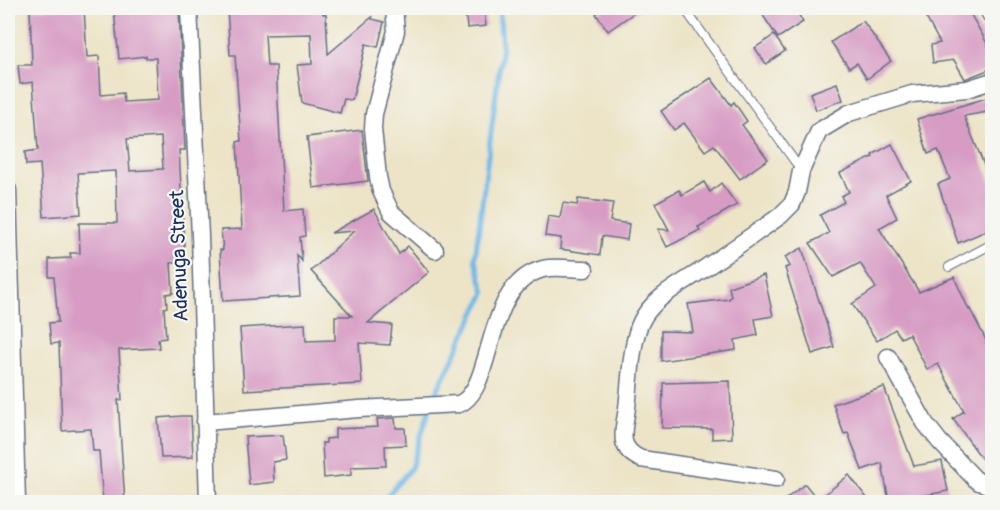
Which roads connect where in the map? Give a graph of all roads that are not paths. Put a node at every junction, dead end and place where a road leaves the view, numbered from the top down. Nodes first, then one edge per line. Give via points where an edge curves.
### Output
1 (189, 8) edge
2 (394, 8) edge
3 (684, 8) edge
4 (987, 8) edge
5 (993, 17) edge
6 (993, 81) edge
7 (801, 171) junction
8 (8, 190) edge
9 (993, 244) edge
10 (435, 250) dead end
11 (949, 267) dead end
12 (585, 269) dead end
13 (888, 357) dead end
14 (205, 422) junction
15 (776, 479) dead end
16 (993, 486) edge
17 (17, 502) edge
18 (208, 502) edge

1 - 14 street, Adenuga Street
2 - 10 street via 396,31 373,129 378,177 391,212
3 - 7 lane
4 - 5 street
6 - 7 street via 968,89 912,94 849,113 819,131
7 - 15 street via 792,204 780,216 660,299 641,322 623,441 632,455 641,459
8 - 17 street
9 - 11 lane
12 - 14 street via 544,269 518,285 496,321 476,386 471,396 459,404
13 - 16 street via 912,404 939,441 974,478
14 - 18 street, Adenuga Street

